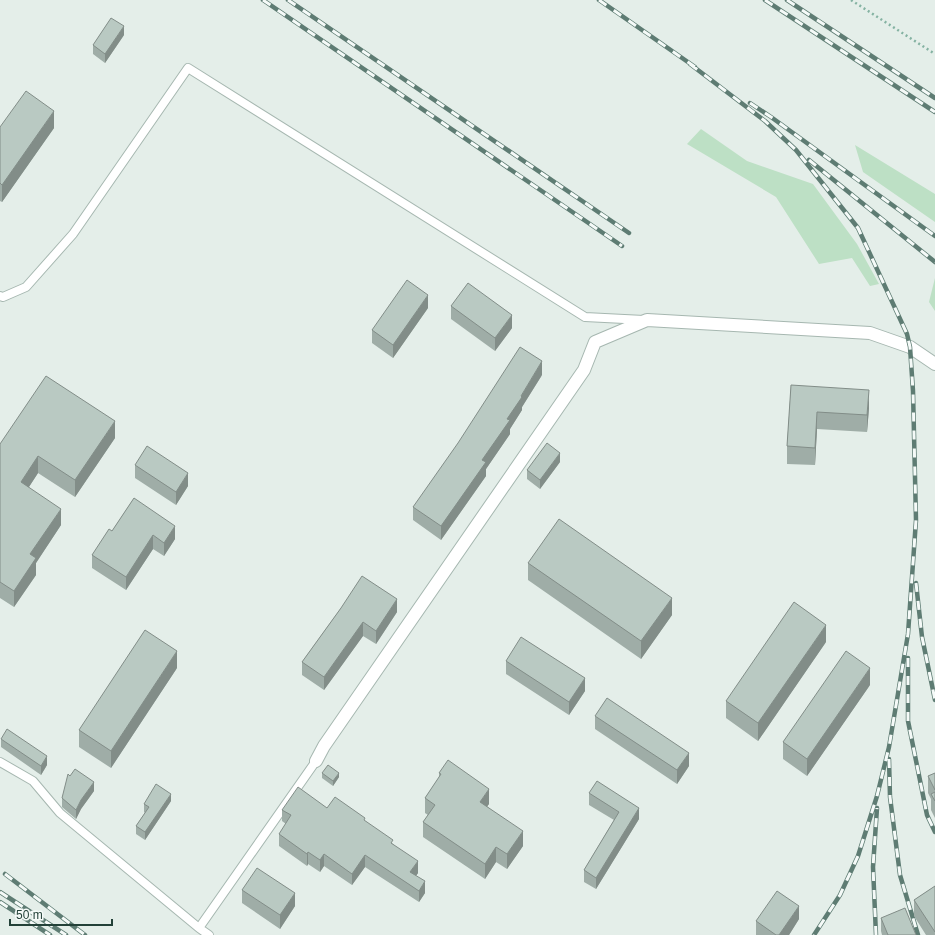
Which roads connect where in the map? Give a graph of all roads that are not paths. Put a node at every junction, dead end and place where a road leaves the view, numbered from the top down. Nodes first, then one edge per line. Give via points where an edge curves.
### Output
1 (0, 296) edge
2 (646, 320) junction
3 (935, 364) edge
4 (316, 761) joint
5 (0, 762) edge
6 (199, 928) junction
7 (209, 935) edge

1 - 2 lane via 26,287 73,234 188,68 585,317
2 - 3 street via 870,333 910,347
2 - 4 street via 595,342 584,370
4 - 6 lane
5 - 6 lane via 33,781 60,813
6 - 7 lane

